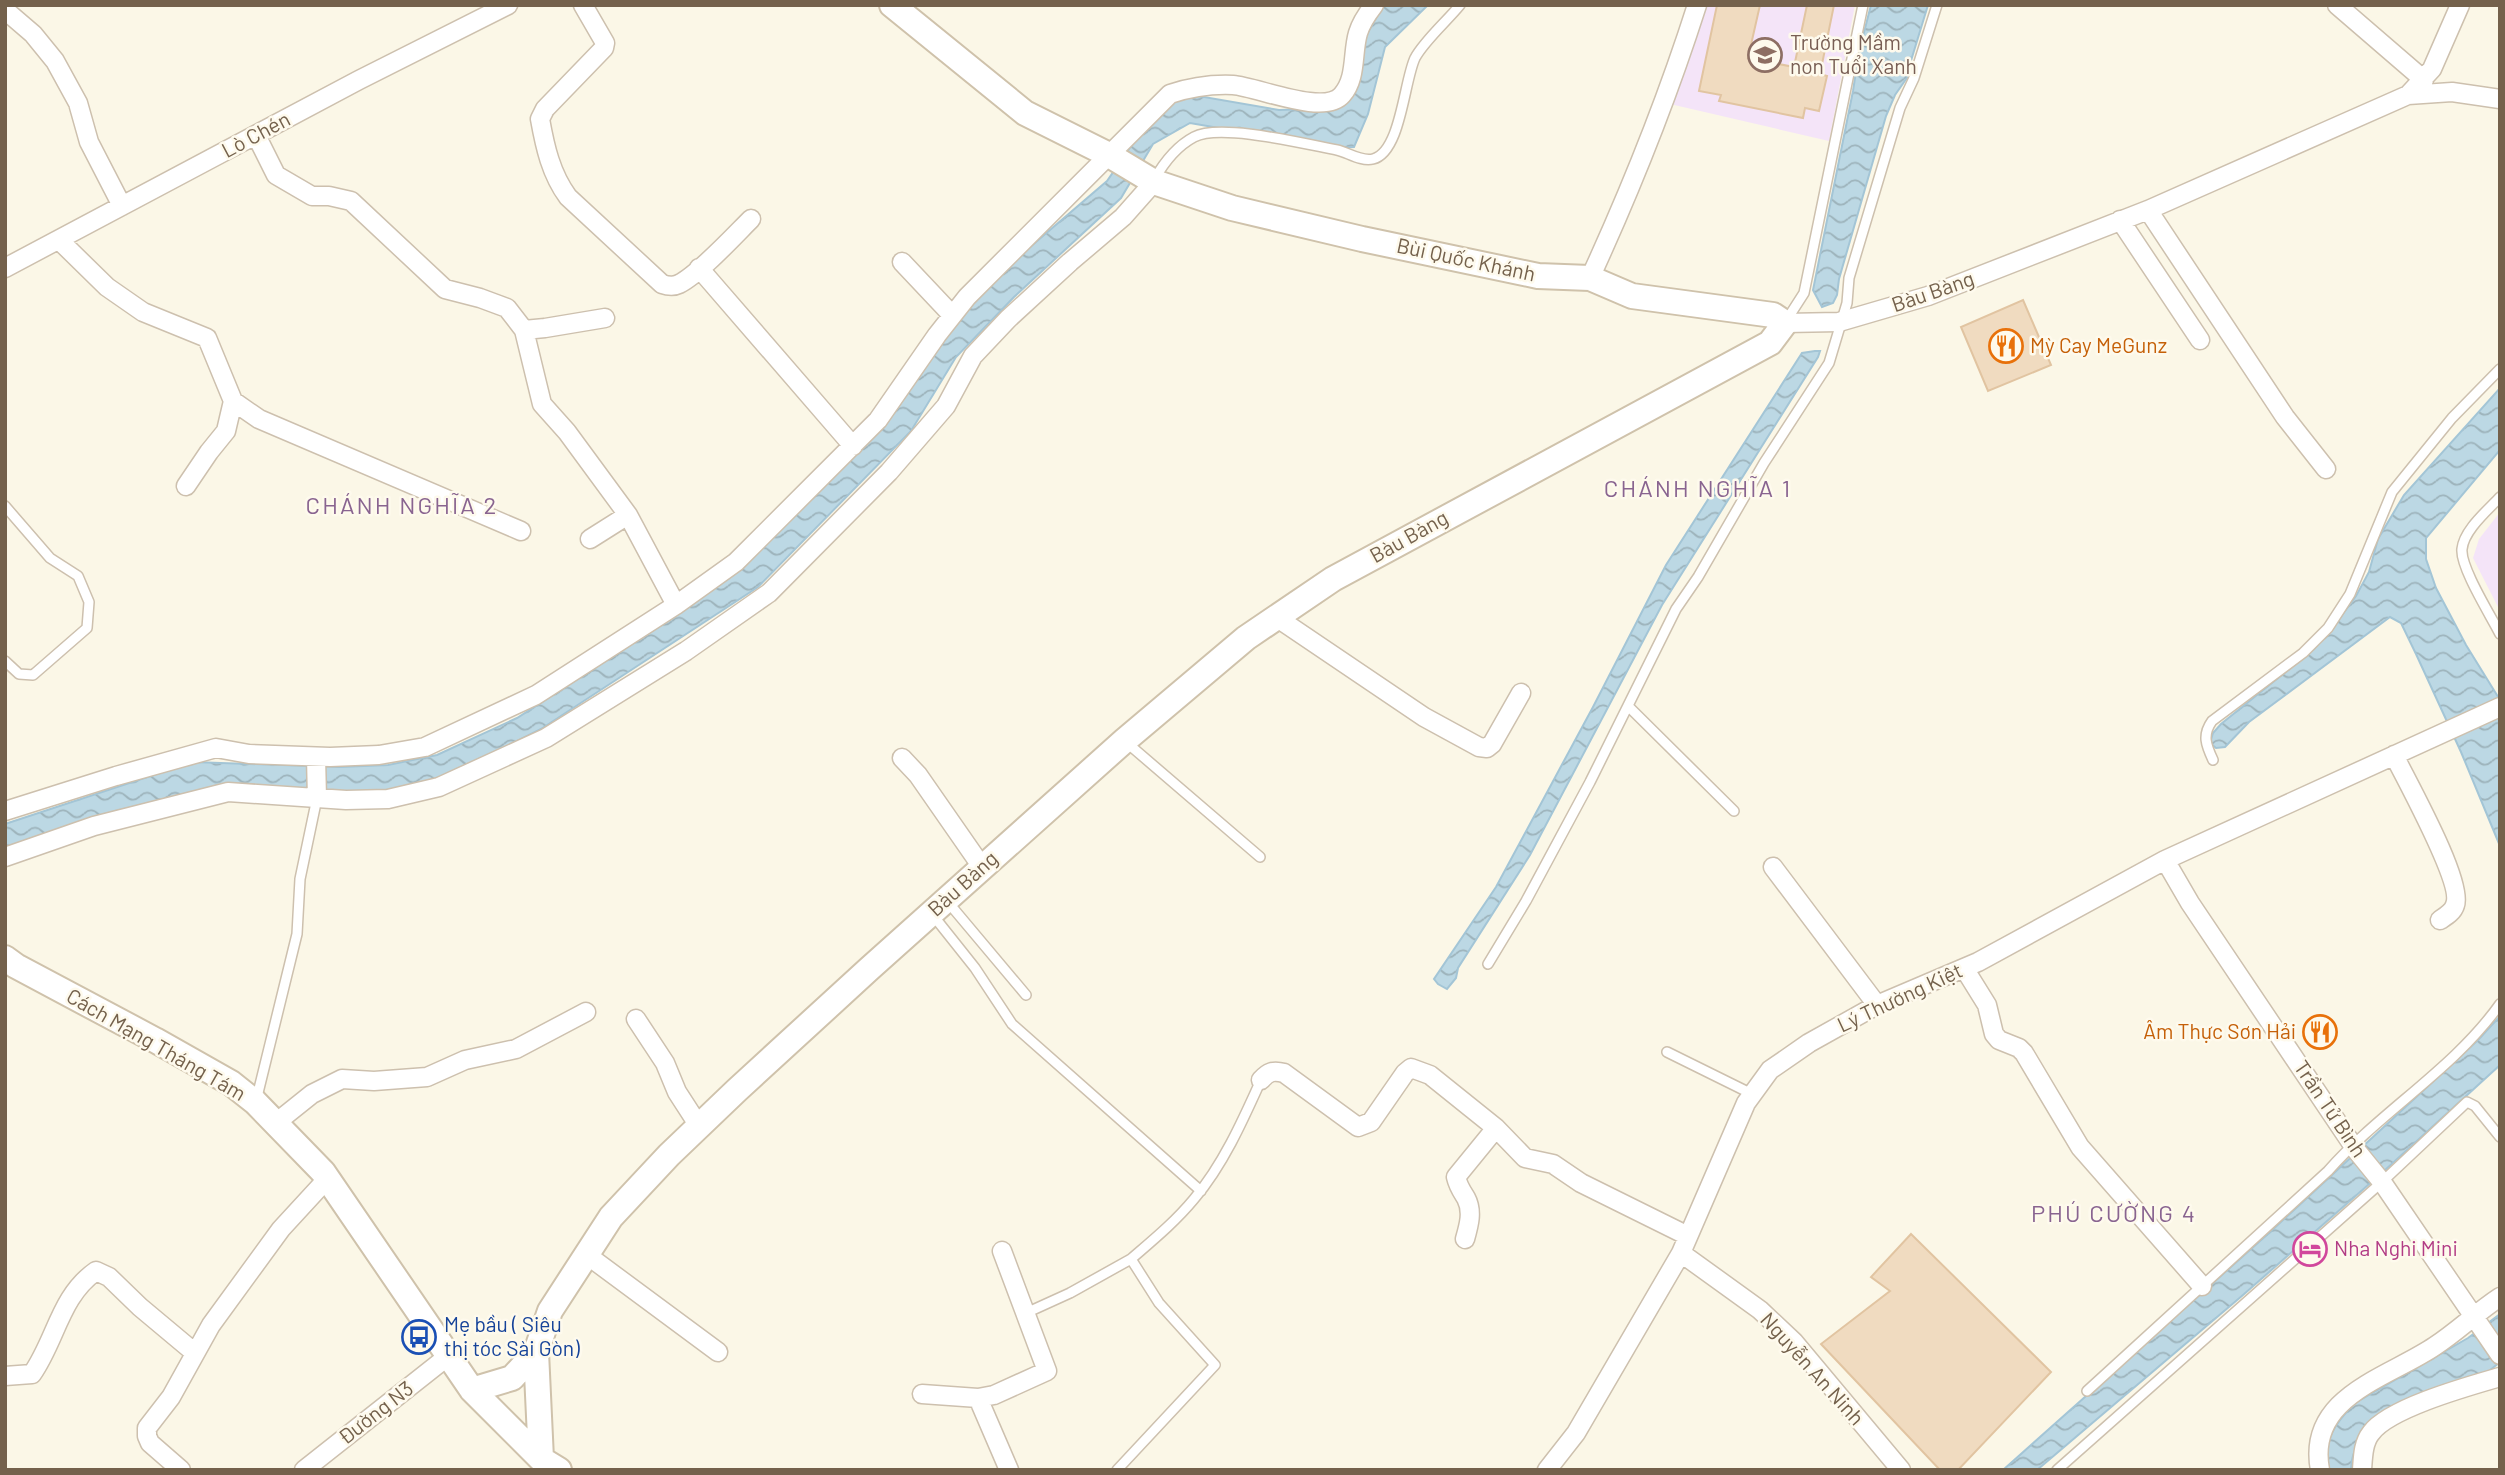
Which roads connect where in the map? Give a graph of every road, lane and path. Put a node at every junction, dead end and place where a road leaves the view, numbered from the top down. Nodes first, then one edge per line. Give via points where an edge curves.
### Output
1 (508, 5) edge
2 (583, 5) edge
3 (1374, 5) edge
4 (1460, 5) edge
5 (1697, 5) edge
6 (1863, 5) edge
7 (1937, 5) edge
8 (2337, 5) edge
9 (2460, 5) edge
10 (898, 7) edge
11 (5, 10) edge
12 (2424, 80) junction
13 (2408, 96) junction
14 (2500, 99) edge
15 (256, 135) junction
16 (1111, 157) junction
17 (1151, 181) junction
18 (122, 206) junction
19 (2148, 210) junction
20 (751, 219) dead end
21 (2120, 220) junction
22 (59, 240) junction
23 (902, 262) dead end
24 (5, 268) edge
25 (699, 268) junction
26 (1590, 278) junction
27 (952, 315) junction
28 (605, 318) dead end
29 (1839, 322) junction
30 (1785, 323) junction
31 (524, 330) junction
32 (2200, 341) dead end
33 (2500, 369) edge
34 (233, 401) junction
35 (853, 446) junction
36 (2326, 469) dead end
37 (186, 486) dead end
38 (2500, 497) edge
39 (5, 506) edge
40 (628, 515) junction
41 (521, 531) dead end
42 (590, 539) dead end
43 (676, 605) junction
44 (1276, 617) junction
45 (2500, 634) edge
46 (5, 661) edge
47 (1521, 693) dead end
48 (1628, 706) junction
49 (2500, 707) edge
50 (1124, 741) junction
51 (2394, 755) junction
52 (316, 757) junction
53 (902, 758) dead end
54 (2213, 760) dead end
55 (317, 798) junction
56 (5, 811) edge
57 (1734, 811) dead end
58 (5, 857) edge
59 (1260, 857) dead end
60 (2165, 860) junction
61 (982, 867) junction
62 (1773, 867) dead end
63 (939, 906) junction
64 (2440, 920) dead end
65 (5, 958) edge
66 (1488, 964) dead end
67 (1964, 968) junction
68 (1026, 995) dead end
69 (2500, 1004) edge
70 (1877, 1005) junction
71 (586, 1012) dead end
72 (636, 1019) dead end
73 (1667, 1052) dead end
74 (1261, 1080) joint
75 (1752, 1094) junction
76 (255, 1102) junction
77 (277, 1122) junction
78 (699, 1126) junction
79 (1496, 1128) junction
80 (2500, 1137) edge
81 (2354, 1146) junction
82 (327, 1178) junction
83 (2382, 1182) junction
84 (1201, 1191) junction
85 (1465, 1239) dead end
86 (1684, 1244) junction
87 (1002, 1251) dead end
88 (587, 1255) junction
89 (1131, 1259) junction
90 (2202, 1286) junction
91 (2500, 1297) edge
92 (1026, 1314) junction
93 (2475, 1318) junction
94 (536, 1352) junction
95 (718, 1352) dead end
96 (195, 1353) junction
97 (2500, 1354) edge
98 (447, 1357) junction
99 (5, 1376) edge
100 (2500, 1377) edge
101 (472, 1390) junction
102 (2087, 1391) dead end
103 (922, 1394) dead end
104 (978, 1398) junction
105 (550, 1464) edge
106 (181, 1470) edge
107 (304, 1470) edge
108 (1009, 1470) edge
109 (1117, 1470) edge
110 (1547, 1470) edge
111 (1901, 1470) edge
112 (2057, 1470) edge
113 (2320, 1470) edge
114 (2362, 1470) edge

1 - 15 street, Lò Chén
2 - 25 street via 605,43 540,119 556,181 662,284 680,284
3 - 16 street via 1358,34 1352,76 1340,98 1317,103 1253,88 1191,87 1170,94
4 - 17 lane via 1416,56 1392,141 1373,159 1227,132 1196,136
5 - 26 street via 1668,94
6 - 30 lane via 1804,293
7 - 29 lane via 1900,108
8 - 12 street
9 - 12 street, Bàu Bàng
10 - 16 street via 1025,113
11 - 18 street via 55,61
12 - 13 street, Bàu Bàng
13 - 14 street via 2452,92
13 - 19 street, Bàu Bàng
15 - 18 street, Lò Chén
15 - 31 street via 276,175 312,196 351,201 445,289 507,308
16 - 17 street, Bùi Quốc Khánh
16 - 27 street
17 - 26 street, Bùi Quốc Khánh via 1232,208 1362,239 1538,276
17 - 55 street via 1123,217 974,356 946,406 897,463 769,593 546,738 490,765 439,787 388,799
18 - 22 street, Lò Chén
19 - 21 street, Bàu Bàng
19 - 36 street via 2286,417
20 - 25 street
21 - 29 street, Bàu Bàng via 1928,296
21 - 32 street
22 - 24 street, Lò Chén
22 - 34 street via 107,287 143,312 206,338
23 - 27 street
25 - 35 street
26 - 30 street, Bùi Quốc Khánh via 1632,296 1773,315
27 - 35 street via 878,420
28 - 31 street
29 - 30 street, Bàu Bàng
29 - 48 lane via 1829,363 1676,608
30 - 44 street, Bàu Bàng via 1770,343 1333,579
31 - 40 street via 542,404
33 - 54 lane via 2452,418 2392,492 2350,594 2328,628 2303,653 2212,721 2205,743
34 - 37 street via 226,431
34 - 41 street via 260,419
35 - 43 street via 736,562
38 - 45 lane via 2470,530 2462,549 2464,564
39 - 46 lane via 50,558 78,576 89,602 87,628 33,676 19,674
40 - 42 street
40 - 43 street
43 - 52 street via 536,695 425,747 379,755
44 - 47 street via 1424,717 1479,747 1492,744
44 - 50 street, Bàu Bàng
48 - 57 lane
48 - 66 lane
49 - 51 street, Lý Thường Kiệt
50 - 59 lane
50 - 61 street, Bàu Bàng
51 - 60 street, Lý Thường Kiệt
51 - 64 street via 2446,861 2456,895 2456,904
52 - 55 street
52 - 56 street via 216,748
53 - 61 street
55 - 58 street via 229,792 94,825
55 - 76 lane via 300,879 297,934
60 - 67 street, Lý Thường Kiệt
60 - 81 street, Trần Tử Bình
61 - 63 street, Bàu Bàng
62 - 70 street
63 - 68 lane
63 - 78 street, Bàu Bàng
63 - 84 lane via 1012,1024
65 - 76 street, Cách Mạng Tháng Tám via 230,1083
67 - 70 street, Lý Thường Kiệt
67 - 90 street via 1987,1005 1998,1040 2024,1053 2080,1147
69 - 81 lane via 2479,1032
70 - 75 street, Lý Thường Kiệt via 1779,1063
71 - 77 street via 516,1049 465,1060 427,1077 342,1079 312,1094
72 - 78 street
73 - 75 lane
74 - 79 street, Nguyễn An Ninh via 1268,1072 1283,1073 1358,1127 1371,1122 1405,1073 1417,1069
74 - 84 lane
75 - 86 street, Lý Thường Kiệt
76 - 77 street, Cách Mạng Tháng Tám
77 - 82 street, Cách Mạng Tháng Tám
78 - 88 street, Bàu Bàng via 611,1217
79 - 85 street via 1456,1177 1468,1202
79 - 86 street, Nguyễn An Ninh via 1525,1158 1553,1164
80 - 83 lane via 2467,1102
81 - 83 street, Trần Tử Bình
81 - 90 lane
82 - 96 street via 281,1228
82 - 98 street, Cách Mạng Tháng Tám
83 - 93 street, Trần Tử Bình
83 - 112 lane
84 - 89 lane
86 - 110 street, Lý Thường Kiệt via 1576,1433
86 - 111 street, Nguyễn An Ninh via 1794,1342
87 - 92 street
88 - 94 street, Bàu Bàng via 550,1311
88 - 95 street
89 - 92 lane
89 - 109 lane via 1159,1303 1215,1365
90 - 102 lane
91 - 93 street
92 - 104 street via 1047,1371
93 - 97 street, Trần Tử Bình
93 - 113 street via 2341,1403 2319,1439
94 - 101 street via 512,1378
94 - 105 street
96 - 99 street via 109,1277 96,1271 65,1305 48,1349 32,1374
96 - 106 street via 146,1436
98 - 101 street, Cách Mạng Tháng Tám
98 - 107 street, Đường N3
100 - 114 street via 2382,1422 2370,1434
101 - 105 street, Cách Mạng Tháng Tám
103 - 104 street
104 - 108 street

